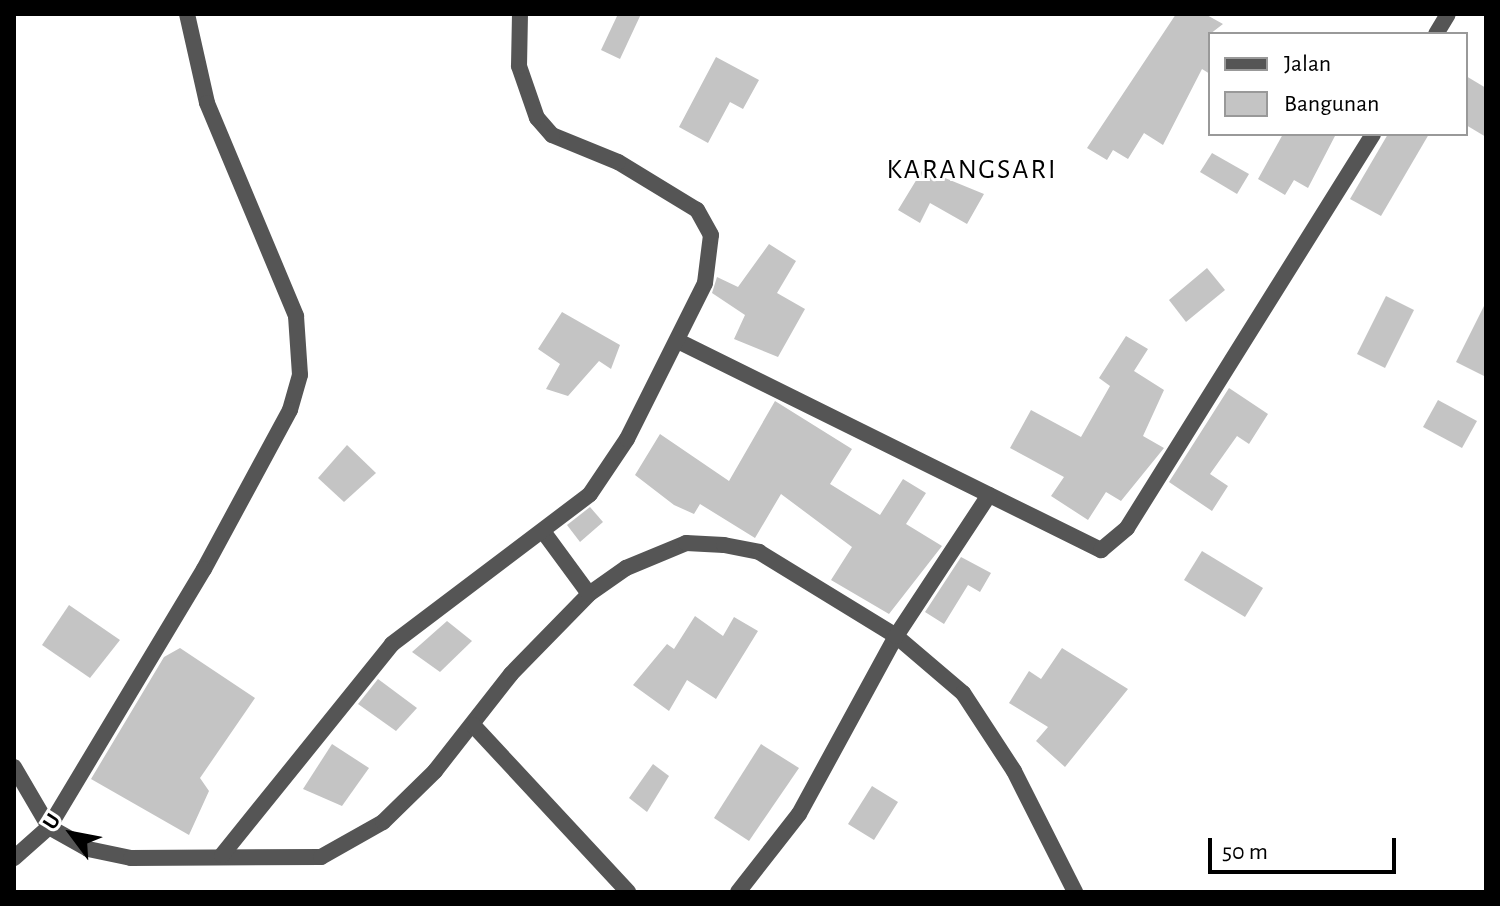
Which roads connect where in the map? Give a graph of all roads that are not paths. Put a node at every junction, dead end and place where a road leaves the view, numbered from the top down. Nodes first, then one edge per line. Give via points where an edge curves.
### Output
1 (187, 14) edge
2 (520, 14) edge
3 (1448, 14) edge
4 (1437, 32) edge
5 (1372, 136) edge
6 (680, 342) junction
7 (989, 495) junction
8 (545, 534) junction
9 (589, 594) junction
10 (896, 636) junction
11 (478, 731) junction
12 (14, 767) edge
13 (49, 827) junction
14 (222, 855) junction
15 (14, 858) edge
16 (628, 892) edge
17 (738, 892) edge
18 (1075, 892) edge

1 - 13 street via 207,103 296,316 300,375 290,410 204,569
2 - 6 street via 519,66 537,118 552,135 679,197 707,225 712,256
3 - 4 street
5 - 7 street via 1116,543 1086,547
6 - 7 street
6 - 8 street via 590,494
7 - 10 street
8 - 9 street
8 - 14 street via 392,644
9 - 10 street via 686,543 724,545 759,552
9 - 11 street
10 - 17 street via 799,814
10 - 18 street via 963,693 1014,771
11 - 14 street via 354,843 321,857
11 - 16 street
12 - 13 street
13 - 14 street via 88,849 131,858
13 - 15 street

